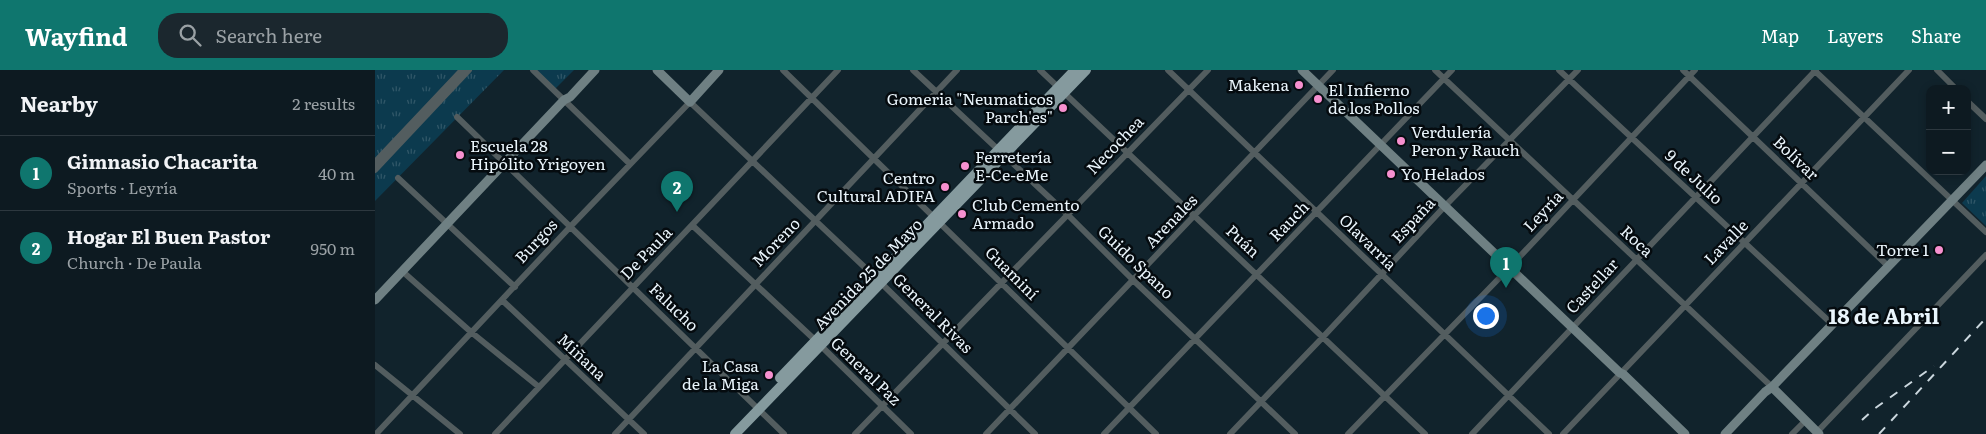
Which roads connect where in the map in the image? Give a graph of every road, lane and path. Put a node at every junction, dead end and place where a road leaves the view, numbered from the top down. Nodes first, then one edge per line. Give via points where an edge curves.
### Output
1 (462, 70) edge
2 (469, 70) edge
3 (533, 70) edge
4 (589, 70) edge
5 (595, 70) edge
6 (657, 70) edge
7 (719, 70) edge
8 (783, 70) edge
9 (838, 70) edge
10 (913, 70) edge
11 (957, 70) edge
12 (1040, 70) edge
13 (1075, 70) edge
14 (1086, 70) edge
15 (1168, 70) edge
16 (1207, 70) edge
17 (1302, 70) edge
18 (1333, 70) edge
19 (1435, 70) edge
20 (1452, 70) edge
21 (1559, 70) edge
22 (1578, 70) edge
23 (1683, 70) edge
24 (1695, 70) edge
25 (1815, 70) edge
26 (1909, 70) edge
27 (1937, 70) edge
28 (1689, 76) junction
29 (1444, 78) junction
30 (1569, 79) junction
31 (1318, 85) junction
32 (1951, 85) edge
33 (1061, 90) junction
34 (1189, 90) junction
35 (936, 92) junction
36 (811, 97) junction
37 (564, 100) junction
38 (690, 102) junction
39 (1971, 104) edge
40 (457, 117) dead end
41 (1864, 117) junction
42 (1986, 119) edge
43 (1753, 136) junction
44 (1631, 138) junction
45 (1509, 140) junction
46 (1380, 144) junction
47 (1128, 152) junction
48 (1001, 153) junction
49 (1255, 153) junction
50 (874, 157) junction
51 (375, 162) edge
52 (753, 162) junction
53 (505, 163) junction
54 (630, 164) junction
55 (1986, 165) edge
56 (375, 170) edge
57 (397, 178) dead end
58 (1801, 183) junction
59 (1696, 197) junction
60 (1572, 199) junction
61 (1952, 200) junction
62 (1445, 206) junction
63 (1317, 212) junction
64 (1067, 214) junction
65 (1195, 216) junction
66 (937, 219) junction
67 (815, 221) junction
68 (447, 225) junction
69 (692, 225) junction
70 (569, 227) junction
71 (1986, 232) edge
72 (1745, 242) junction
73 (1986, 255) edge
74 (1635, 260) junction
75 (1888, 266) junction
76 (1509, 268) junction
77 (402, 271) junction
78 (1257, 274) junction
79 (1381, 274) junction
80 (1133, 280) junction
81 (879, 281) junction
82 (1001, 282) junction
83 (756, 284) junction
84 (633, 286) junction
85 (515, 287) junction
86 (375, 300) edge
87 (502, 300) junction
88 (1685, 304) junction
89 (1833, 325) junction
90 (1572, 328) junction
91 (471, 332) junction
92 (1444, 334) junction
93 (1323, 337) junction
94 (1195, 338) junction
95 (817, 343) junction
96 (942, 344) junction
97 (696, 347) junction
98 (1068, 348) junction
99 (565, 360) junction
100 (375, 365) edge
101 (1620, 373) junction
102 (539, 387) junction
103 (1772, 387) junction
104 (1509, 394) junction
105 (411, 395) junction
106 (1385, 395) junction
107 (1261, 401) junction
108 (882, 406) junction
109 (756, 408) junction
110 (1129, 408) junction
111 (1010, 410) junction
112 (629, 419) junction
113 (1805, 420) junction
114 (1818, 433) edge
115 (376, 434) edge
116 (460, 434) edge
117 (495, 434) edge
118 (615, 434) edge
119 (644, 434) edge
120 (727, 434) edge
121 (735, 434) edge
122 (784, 434) edge
123 (855, 434) edge
124 (911, 434) edge
125 (986, 434) edge
126 (1035, 434) edge
127 (1105, 434) edge
128 (1156, 434) edge
129 (1230, 434) edge
130 (1295, 434) edge
131 (1348, 434) edge
132 (1425, 434) edge
133 (1472, 434) edge
134 (1549, 434) edge
135 (1563, 434) edge
136 (1678, 434) edge
137 (1685, 434) edge
138 (1725, 434) edge
139 (1731, 434) edge
140 (1792, 434) edge

1 - 51 street
2 - 56 street
3 - 37 street
4 - 37 main road
5 - 37 main road
6 - 38 main road, General Rivas
7 - 38 main road, Burgos
8 - 36 street, Guaminí
9 - 36 street, De Paula
10 - 35 street, Guido Spano
11 - 35 street, Moreno
12 - 33 street, Puán
13 - 33 main road, Avenida 25 de Mayo
14 - 33 main road, Avenida 25 de Mayo
15 - 34 street, Olavarría
16 - 34 street, Necochea
17 - 31 main road
18 - 31 street, Arenales
19 - 29 street, Roca
20 - 29 street, Rauch
21 - 30 street, 9 de Julio
22 - 30 street, España
23 - 28 street, Bolívar
24 - 28 street, Leyría
25 - 41 street
25 - 43 street, Castellar
26 - 41 street, Lavalle
27 - 32 street
28 - 43 street, Bolívar
28 - 44 street, Leyría
29 - 45 street, Roca
29 - 46 street, Rauch
30 - 44 street, 9 de Julio
30 - 45 street, España
31 - 46 main road
31 - 49 street, Arenales
33 - 47 street, Puán
33 - 48 main road, Avenida 25 de Mayo
34 - 47 street, Necochea
34 - 49 street, Olavarría
35 - 48 street, Guido Spano
35 - 50 street, Moreno
36 - 50 street, Guaminí
36 - 52 street, De Paula
37 - 53 main road
37 - 54 street
38 - 52 street, General Rivas
38 - 54 street, Burgos
39 - 42 street
40 - 53 street, Falucho
41 - 58 street, Lavalle
41 - 61 street
43 - 58 street, Bolívar
43 - 59 street, Castellar
44 - 59 street, 9 de Julio
44 - 60 street, Leyría
45 - 60 street, Roca
45 - 62 street, España
46 - 62 main road
46 - 63 street, Rauch
47 - 64 street, Necochea
47 - 65 street, Puán
48 - 64 street, Guido Spano
48 - 66 main road, Avenida 25 de Mayo
49 - 63 street, Olavarría
49 - 65 street, Arenales
50 - 66 street, Guaminí
50 - 67 street, Moreno
52 - 67 street, General Rivas
52 - 69 street, De Paula
53 - 68 main road
53 - 70 street, Falucho
54 - 70 street, Burgos
55 - 61 main road
57 - 68 street
58 - 72 street, Lavalle
58 - 75 street, Bolívar
59 - 72 street, 9 de Julio
59 - 74 street, Castellar
60 - 74 street, Roca
60 - 76 street, Leyría
61 - 71 street
61 - 75 main road
62 - 76 main road
62 - 79 street, España
63 - 78 street, Rauch
63 - 79 street, Olavarría
64 - 80 street, Guido Spano
64 - 82 street, Necochea
65 - 78 street, Puán
65 - 80 street, Arenales
66 - 81 main road, Avenida 25 de Mayo
66 - 82 street, Guaminí
67 - 81 street, General Rivas
67 - 83 street, Moreno
68 - 77 main road
68 - 85 street
69 - 83 street, General Paz
69 - 84 street, De Paula
70 - 84 street, Falucho
70 - 85 street, Burgos
72 - 88 street, Lavalle
72 - 89 street, 9 de Julio
73 - 114 street
74 - 88 street, Roca
74 - 90 street, Castellar
75 - 89 main road
76 - 90 main road
76 - 92 street, Leyría
77 - 86 main road
77 - 91 street
78 - 93 street, Puán
78 - 94 street, Rauch
79 - 92 street, Olavarría
79 - 93 street, España
80 - 94 street, Guido Spano
80 - 98 street, Arenales
81 - 95 main road, Avenida 25 de Mayo
81 - 96 street, General Rivas
82 - 96 street, Necochea
82 - 98 street, Guaminí
83 - 95 street, General Paz
83 - 97 street, Moreno
84 - 97 street, Falucho
84 - 99 street, De Paula
85 - 87 street, Burgos
87 - 91 street, Burgos
87 - 99 street, Miñana
88 - 101 street, Lavalle
88 - 103 street, Roca
89 - 103 main road
90 - 101 main road
90 - 104 street, Castellar
91 - 102 street
91 - 105 street, Burgos
92 - 104 street, Olavarría
92 - 106 street, Leyría
93 - 106 street, Puán
93 - 107 street, España
94 - 107 street, Guido Spano
94 - 110 street, Rauch
95 - 108 street, General Paz
95 - 109 main road, Avenida 25 de Mayo
96 - 108 street, Necochea
96 - 111 street, General Rivas
97 - 109 street, Falucho
97 - 112 street, Moreno
98 - 110 street, Guaminí
98 - 111 street, Arenales
99 - 102 street, De Paula
99 - 112 street, Miñana
100 - 105 street
101 - 135 street, Lavalle
101 - 136 main road via 1620,377
101 - 137 main road
102 - 117 street, De Paula
103 - 113 main road, Roca
103 - 138 main road
103 - 139 main road
104 - 133 street, Castellar
104 - 134 street, Olavarría
105 - 115 street, Burgos
105 - 116 street
106 - 131 street, Leyría
106 - 132 street, Puán
107 - 129 street, España
107 - 130 street, Guido Spano
108 - 123 street, Necochea
108 - 124 street, General Paz
109 - 120 main road, Avenida 25 de Mayo
109 - 121 main road, Avenida 25 de Mayo
109 - 122 street, Falucho
110 - 127 street, Rauch
110 - 128 street, Guaminí
111 - 125 street, Arenales
111 - 126 street, General Rivas
112 - 118 street, Moreno
112 - 119 street, Miñana
113 - 114 main road, Roca
113 - 140 street

